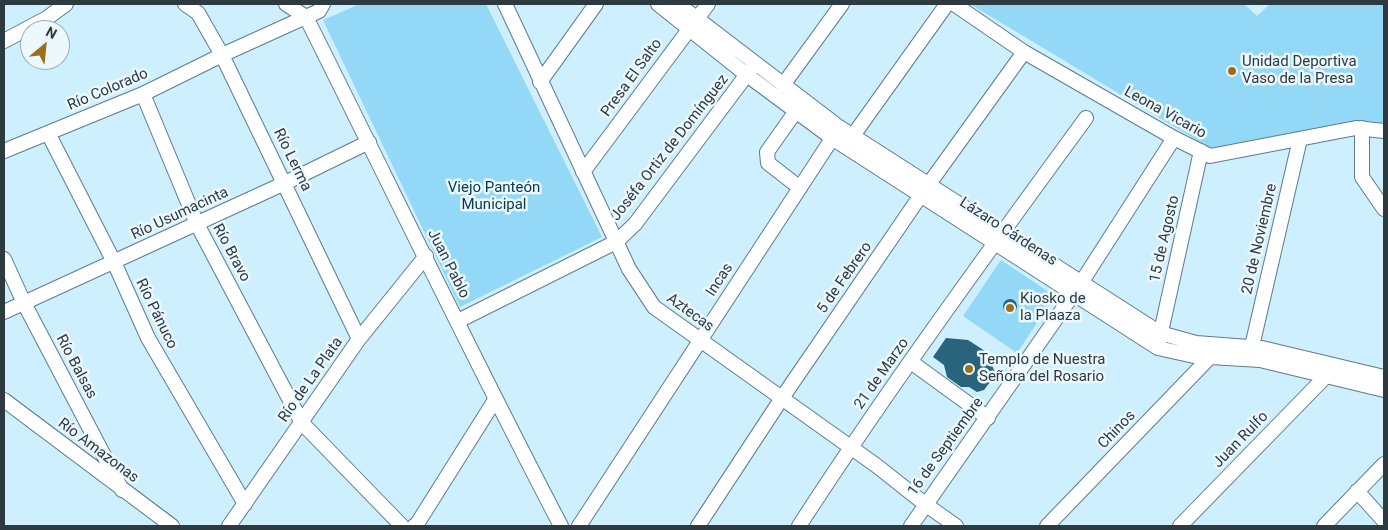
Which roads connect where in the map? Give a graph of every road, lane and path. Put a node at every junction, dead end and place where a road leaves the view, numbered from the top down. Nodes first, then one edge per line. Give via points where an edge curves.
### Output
1 (66, 4) edge
2 (185, 4) edge
3 (286, 4) edge
4 (323, 4) edge
5 (596, 4) edge
6 (658, 4) edge
7 (678, 4) edge
8 (708, 4) edge
9 (842, 4) edge
10 (947, 4) edge
11 (954, 4) edge
12 (506, 5) edge
13 (306, 17) junction
14 (693, 23) junction
15 (4, 42) edge
16 (1024, 52) junction
17 (222, 54) junction
18 (751, 69) junction
19 (540, 82) junction
20 (782, 85) junction
21 (143, 94) junction
22 (796, 111) junction
23 (1086, 118) dead end
24 (1362, 128) junction
25 (1384, 131) edge
26 (48, 133) junction
27 (836, 133) junction
28 (1174, 138) junction
29 (1300, 139) junction
30 (849, 141) junction
31 (369, 142) junction
32 (4, 151) edge
33 (1201, 151) junction
34 (583, 172) junction
35 (285, 183) junction
36 (800, 188) junction
37 (925, 190) junction
38 (1384, 209) edge
39 (197, 224) junction
40 (999, 238) junction
41 (616, 242) junction
42 (426, 256) junction
43 (4, 258) edge
44 (114, 262) junction
45 (1077, 288) junction
46 (24, 303) junction
47 (4, 312) edge
48 (458, 321) junction
49 (1160, 334) junction
50 (360, 339) junction
51 (700, 340) junction
52 (1218, 345) junction
53 (1158, 348) junction
54 (1250, 353) junction
55 (1210, 357) junction
56 (911, 362) junction
57 (1335, 366) junction
58 (1326, 376) junction
59 (1384, 377) edge
60 (1384, 390) edge
61 (782, 398) junction
62 (4, 400) edge
63 (495, 400) junction
64 (988, 418) junction
65 (302, 423) junction
66 (851, 446) junction
67 (1384, 464) edge
68 (122, 490) junction
69 (1357, 491) junction
70 (245, 504) junction
71 (925, 504) junction
72 (1384, 521) edge
73 (172, 526) edge
74 (229, 526) edge
75 (402, 526) edge
76 (414, 526) edge
77 (561, 526) edge
78 (579, 526) edge
79 (698, 526) edge
80 (799, 526) edge
81 (911, 526) edge
82 (956, 526) edge
83 (1047, 526) edge
84 (1180, 526) edge
85 (1324, 526) edge

1 - 15 street
2 - 17 street, Río Lerma via 198,13
3 - 13 street
4 - 13 street, Río Colorado via 319,11
5 - 19 street
6 - 14 street, Lázaro Cárdenas
7 - 14 street, Lázaro Cárdenas
8 - 14 street, Presa El Salto
9 - 20 street
10 - 30 street
11 - 16 street, Leona Vicario
12 - 19 street, Aztecas
13 - 17 street, Río Colorado
13 - 31 street, Juan Pablo
14 - 18 street, Lázaro Cárdenas
14 - 34 street, Presa El Salto
16 - 28 street, Leona Vicario
16 - 37 street, 5 de Febrero
17 - 21 street, Río Colorado
17 - 35 street, Río Lerma
18 - 20 street, Lázaro Cárdenas
18 - 22 street, Lázaro Cárdenas
18 - 41 street, Joséfa Ortiz de Domínguez via 634,224
19 - 34 street, Aztecas
20 - 27 street, Lázaro Cárdenas
21 - 26 street, Río Colorado
21 - 39 street, Río Bravo
22 - 27 street, Lázaro Cárdenas
22 - 36 street via 768,152 768,163
23 - 40 street, 21 de Marzo
24 - 25 street, Leona Vicario
24 - 29 street, Leona Vicario
24 - 38 street via 1362,177
26 - 32 street, Río Colorado
26 - 44 street, Río Pánuco
27 - 30 street, Lázaro Cárdenas
27 - 36 street, Incas
28 - 33 street, Leona Vicario
28 - 45 street, 16 de Septiembre
29 - 33 street, Leona Vicario via 1210,156
29 - 54 street, 20 de Noviembre
30 - 37 street, Lázaro Cárdenas
31 - 35 street, Río Usumacinta
31 - 42 street, Juan Pablo
33 - 49 street, 15 de Agosto
34 - 41 street, Aztecas
35 - 39 street, Río Usumacinta
35 - 50 street, Río Lerma
36 - 51 street, Incas
37 - 40 street, Lázaro Cárdenas
37 - 61 street, 5 de Febrero
39 - 44 street, Río Usumacinta
39 - 65 street, Río Bravo
40 - 45 street, Lázaro Cárdenas
40 - 56 street, 21 de Marzo
41 - 48 street, Joséfa Ortiz de Domínguez
41 - 51 street, Aztecas via 654,307
42 - 48 street, Juan Pablo
42 - 50 street, Río de La Plata
43 - 46 street, Río Balsas
44 - 46 street, Río Usumacinta
44 - 70 street, Río Pánuco via 148,338
45 - 49 street, Lázaro Cárdenas
45 - 53 street, Lázaro Cárdenas
45 - 64 street, 16 de Septiembre
46 - 47 street, Río Usumacinta
46 - 68 street, Río Balsas
48 - 63 street, Juan Pablo
49 - 52 street, Lázaro Cárdenas via 1196,344
49 - 53 street, 15 de Agosto
50 - 65 street, Río de La Plata
51 - 61 street, Aztecas
51 - 78 street, Incas
52 - 54 street, Lázaro Cárdenas
52 - 55 street, Chinos
53 - 55 street, Lázaro Cárdenas
54 - 55 street, Lázaro Cárdenas
54 - 57 street, Lázaro Cárdenas via 1262,348
54 - 58 street, Lázaro Cárdenas via 1260,360
55 - 83 street, Chinos
56 - 64 street
56 - 66 street, 21 de Marzo
57 - 58 street, Juan Rulfo
57 - 59 street, Lázaro Cárdenas
58 - 60 street, Lázaro Cárdenas
58 - 84 street, Juan Rulfo
61 - 66 street, Aztecas
61 - 79 street, 5 de Febrero
62 - 68 street, Río Amazonas
63 - 76 street
63 - 77 street, Juan Pablo
64 - 71 street, 16 de Septiembre
65 - 70 street, Río de La Plata
65 - 75 street, Río Bravo
66 - 71 street, Aztecas
66 - 80 street, 21 de Marzo
67 - 69 street
68 - 73 street, Río Amazonas
69 - 72 street
69 - 85 street
70 - 74 street, Río de La Plata
71 - 81 street, 16 de Septiembre
71 - 82 street, Aztecas

